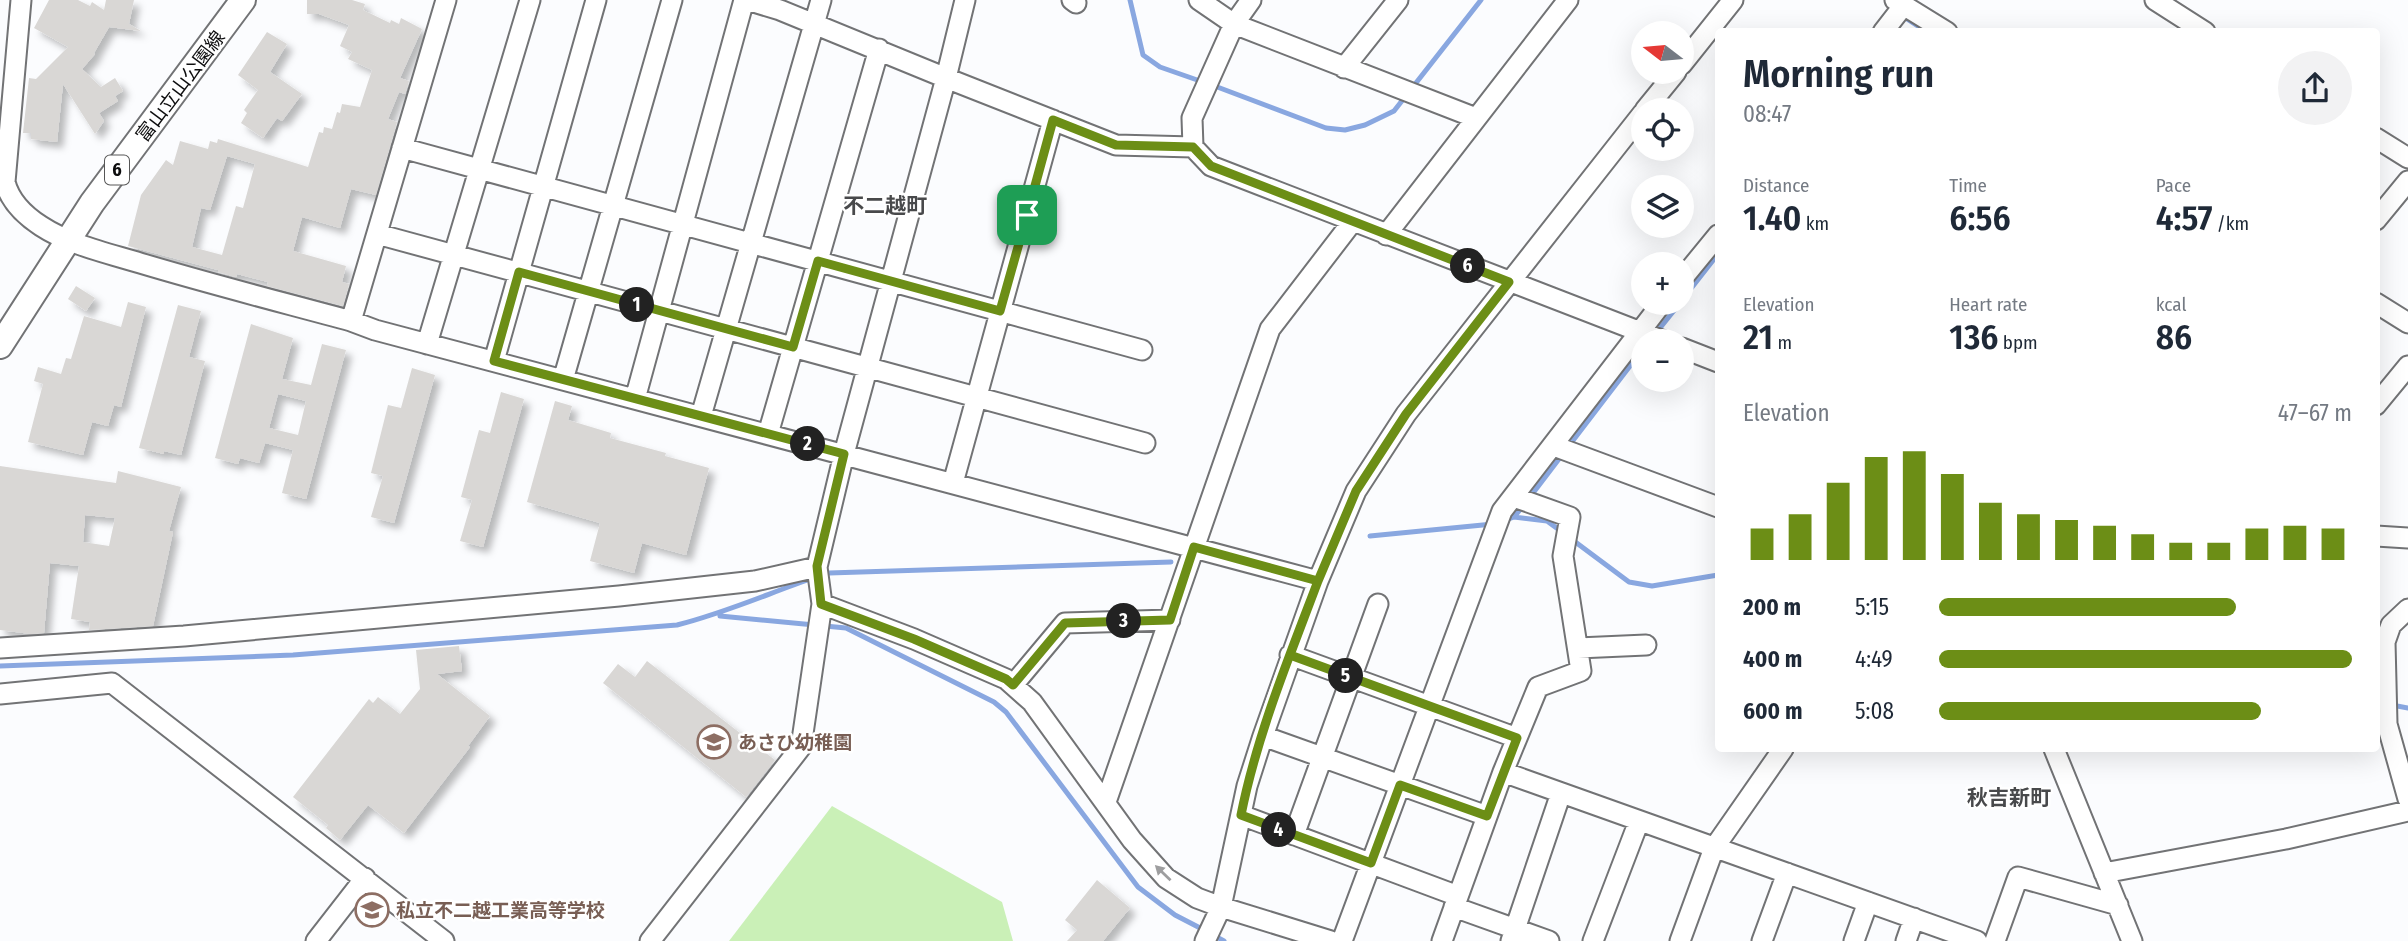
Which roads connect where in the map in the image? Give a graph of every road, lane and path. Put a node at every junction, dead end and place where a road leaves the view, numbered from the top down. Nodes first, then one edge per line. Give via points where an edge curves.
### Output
1 (21, 0) edge
2 (243, 0) edge
3 (446, 0) edge
4 (530, 0) edge
5 (596, 0) edge
6 (672, 0) edge
7 (745, 0) edge
8 (821, 0) edge
9 (965, 0) edge
10 (1199, 0) edge
11 (1251, 0) edge
12 (1398, 0) edge
13 (1568, 0) edge
14 (1733, 0) edge
15 (2155, 0) edge
16 (1900, 3) edge
17 (813, 23) junction
18 (1234, 24) junction
19 (1885, 28) edge
20 (1941, 28) edge
21 (2199, 28) edge
22 (879, 49) junction
23 (1694, 49) edge
24 (1344, 68) junction
25 (946, 78) junction
26 (1666, 84) edge
27 (1655, 98) edge
28 (1475, 118) junction
29 (1053, 120) junction
30 (1631, 127) edge
31 (2380, 140) edge
32 (1193, 147) junction
33 (402, 148) junction
34 (2408, 158) edge
35 (479, 169) junction
36 (2408, 181) edge
37 (543, 186) junction
38 (613, 205) junction
39 (2380, 215) edge
40 (1353, 221) junction
41 (683, 224) junction
42 (377, 234) junction
43 (1386, 235) junction
44 (1715, 238) edge
45 (68, 240) junction
46 (750, 243) junction
47 (454, 255) junction
48 (818, 261) junction
49 (1694, 264) edge
50 (519, 272) junction
51 (891, 281) junction
52 (1509, 282) junction
53 (588, 291) junction
54 (2380, 306) edge
55 (659, 311) junction
56 (1000, 311) junction
57 (1652, 315) edge
58 (351, 321) junction
59 (2408, 323) edge
60 (726, 329) junction
61 (1633, 329) edge
62 (1640, 329) edge
63 (1631, 341) edge
64 (427, 344) junction
65 (0, 346) edge
66 (793, 347) junction
67 (1142, 350) dead end
68 (1694, 353) edge
69 (494, 361) junction
70 (1715, 361) edge
71 (2408, 366) edge
72 (867, 367) junction
73 (563, 380) junction
74 (977, 397) junction
75 (635, 399) junction
76 (2380, 400) edge
77 (701, 416) junction
78 (768, 434) junction
79 (1145, 443) dead end
80 (1554, 446) junction
81 (844, 454) junction
82 (953, 483) junction
83 (1514, 496) junction
84 (1715, 506) edge
85 (2380, 537) edge
86 (2408, 538) edge
87 (1194, 547) junction
88 (817, 566) junction
89 (1318, 581) junction
90 (821, 604) junction
91 (1377, 604) dead end
92 (2408, 609) edge
93 (1170, 620) junction
94 (1646, 645) dead end
95 (0, 648) edge
96 (1578, 648) junction
97 (1290, 655) junction
98 (1351, 677) junction
99 (1013, 685) junction
100 (0, 694) edge
101 (1430, 706) junction
102 (1263, 736) junction
103 (1517, 738) junction
104 (1781, 752) edge
105 (2055, 752) edge
106 (1322, 757) junction
107 (1503, 772) junction
108 (1400, 785) junction
109 (1561, 793) junction
110 (2408, 799) edge
111 (1106, 802) junction
112 (2408, 811) edge
113 (1241, 815) junction
114 (1487, 816) junction
115 (1639, 821) junction
116 (1294, 835) junction
117 (1714, 848) junction
118 (1371, 863) junction
119 (1787, 873) junction
120 (2104, 873) junction
121 (365, 878) junction
122 (1456, 902) junction
123 (1868, 902) junction
124 (2118, 905) junction
125 (1221, 907) junction
126 (1914, 918) junction
127 (1513, 935) edge
128 (316, 941) edge
129 (444, 941) edge
130 (650, 941) edge
131 (1205, 941) edge
132 (1331, 941) edge
133 (1342, 941) edge
134 (1442, 941) edge
135 (1549, 941) edge
136 (1593, 941) edge
137 (1680, 941) edge
138 (1762, 941) edge
139 (1854, 941) edge
140 (1906, 941) edge
141 (1977, 941) edge
142 (1994, 941) edge
143 (2132, 941) edge

1 - 45 street via 5,182 15,205
2 - 45 main road, 富山立山公園線 / 6
3 - 33 street
4 - 35 street
5 - 37 street
6 - 38 street
7 - 17 street
7 - 41 street
8 - 17 street
9 - 25 street
10 - 18 street
11 - 18 street
12 - 24 street
13 - 28 street
14 - 23 street
15 - 21 street
16 - 19 street
16 - 20 street
17 - 22 street
17 - 46 street
18 - 24 street
18 - 32 street via 1192,118
22 - 25 street
22 - 48 street
24 - 28 street
25 - 29 street
25 - 51 street
26 - 27 street
28 - 43 street
29 - 32 street via 1116,145
29 - 56 street
30 - 52 street
31 - 34 street
32 - 40 street via 1211,166
33 - 35 street
33 - 42 street
35 - 37 street
35 - 47 street
36 - 39 street
37 - 38 street
37 - 50 street
38 - 41 street
38 - 53 street
40 - 43 street
40 - 87 street via 1270,328
41 - 46 street
41 - 55 street
42 - 47 street
42 - 58 street
43 - 52 street
44 - 49 street
45 - 58 street
45 - 65 main road, 富山立山公園線 / 6
46 - 48 street
46 - 60 street
47 - 50 street
47 - 64 street
48 - 51 street
48 - 66 street
50 - 53 street
50 - 69 street
51 - 56 street
51 - 72 street
52 - 61 street
52 - 89 street via 1406,414 1356,491
53 - 55 street
53 - 73 street
54 - 59 street
55 - 60 street
55 - 75 street
56 - 67 street
56 - 74 street
57 - 62 street
58 - 64 street
60 - 66 street
60 - 77 street
63 - 80 street
64 - 69 street
66 - 72 street
66 - 78 street
68 - 70 street
69 - 73 street
71 - 76 street
72 - 74 street
72 - 81 street
73 - 75 street
74 - 79 street
74 - 82 street
75 - 77 street
77 - 78 street
78 - 81 street
80 - 83 street
80 - 84 street
81 - 82 street
81 - 88 street
82 - 87 street
83 - 96 street via 1570,517 1563,556
83 - 101 street via 1502,511
85 - 86 street
87 - 89 street
87 - 93 street
88 - 90 street
88 - 95 street via 755,581 619,596
89 - 97 street
90 - 99 street via 914,639
90 - 130 street via 802,747
91 - 98 street
92 - 110 street via 2391,625 2385,642 2387,724
93 - 99 street via 1065,623
93 - 111 street
94 - 96 street
96 - 103 street via 1581,671 1538,687
97 - 98 street
97 - 102 street
98 - 101 street
98 - 106 street
99 - 111 street via 1032,702
100 - 121 street via 112,683
101 - 103 street
101 - 108 street
102 - 106 street
102 - 113 street
103 - 107 street
104 - 117 street
105 - 120 street
106 - 108 street
106 - 116 street
107 - 109 street
107 - 114 street
108 - 114 street
108 - 118 street
109 - 115 street
109 - 127 street
125 -> 111 street via 1196,898 1166,878
112 - 120 street
113 - 116 street
113 - 125 street
114 - 122 street
115 - 117 street
115 - 136 street
116 - 118 street
117 - 119 street
117 - 137 street
118 - 122 street
118 - 133 street
119 - 123 street
119 - 138 street
120 - 124 street
121 - 128 street
121 - 129 street
122 - 127 street
122 - 134 street
123 - 126 street
123 - 139 street
124 - 142 street via 2018,877
124 - 143 street
125 - 131 street
125 - 132 street
126 - 140 street
126 - 141 street
127 - 135 street

